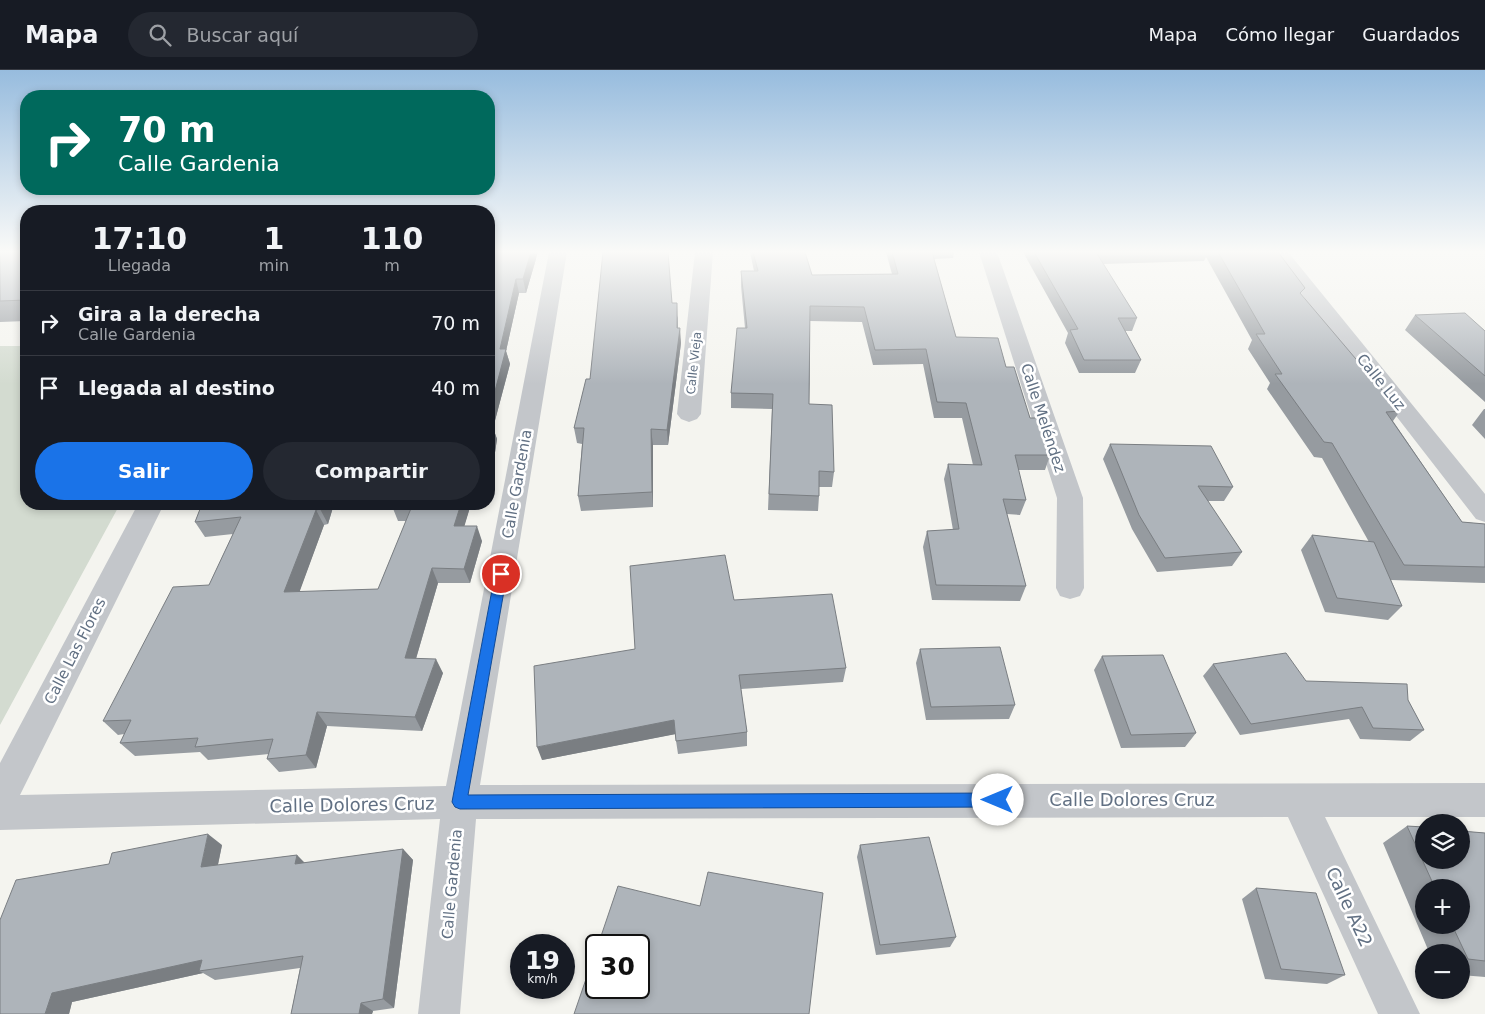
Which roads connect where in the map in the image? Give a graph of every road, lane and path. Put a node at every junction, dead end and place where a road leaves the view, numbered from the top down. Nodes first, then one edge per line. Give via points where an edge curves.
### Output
1 (550, 296) edge
2 (700, 296) edge
3 (1003, 296) edge
4 (1313, 296) edge
5 (689, 414) dead end
6 (148, 510) edge
7 (1485, 512) edge
8 (1070, 588) dead end
9 (0, 798) edge
10 (1298, 799) junction
11 (1485, 800) edge
12 (460, 802) junction
13 (0, 813) edge
14 (439, 1014) edge
15 (1399, 1014) edge

1 - 12 street, Calle Gardenia
2 - 5 street, Calle Vieja
3 - 8 street, Calle Meléndez via 1070,498
4 - 7 street, Calle Luz
6 - 9 street, Calle Las Flores
10 - 11 street, Calle Dolores Cruz
10 - 12 street, Calle Dolores Cruz
10 - 15 street, Calle A22
12 - 13 street, Calle Dolores Cruz
12 - 14 street, Calle Gardenia

